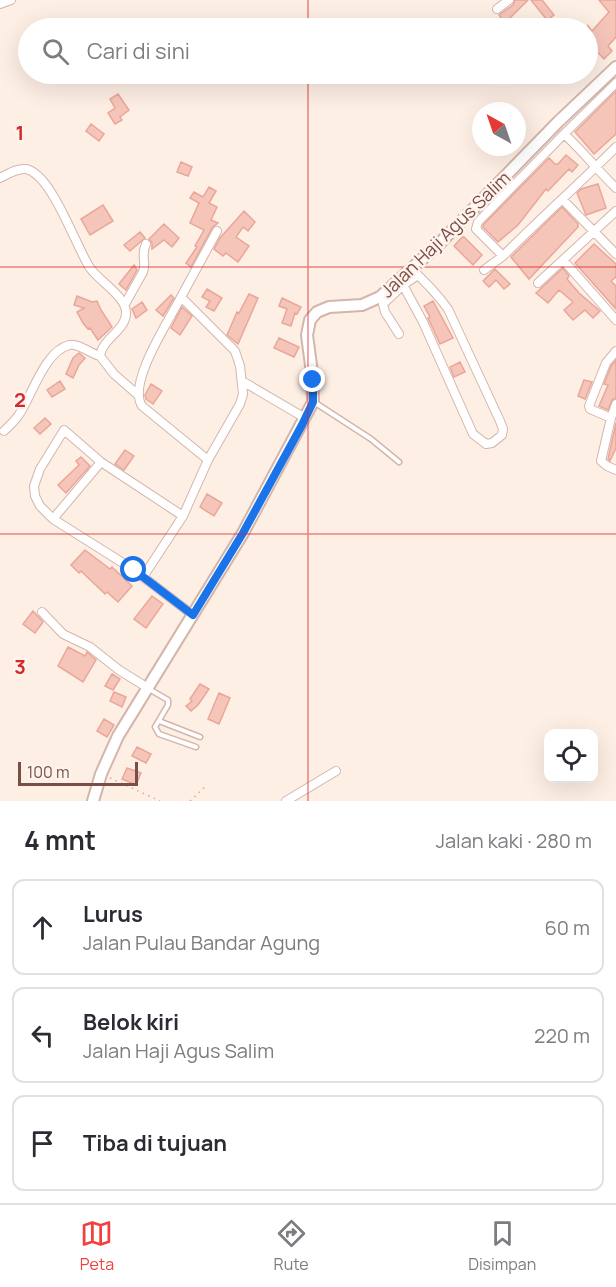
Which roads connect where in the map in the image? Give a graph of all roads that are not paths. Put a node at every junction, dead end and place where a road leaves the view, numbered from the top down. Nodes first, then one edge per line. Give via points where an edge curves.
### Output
1 (11, 0) edge
2 (509, 0) edge
3 (0, 4) edge
4 (497, 9) dead end
5 (616, 67) edge
6 (616, 83) edge
7 (564, 134) junction
8 (616, 147) edge
9 (595, 167) junction
10 (0, 178) edge
11 (616, 188) edge
12 (563, 200) junction
13 (616, 211) edge
14 (217, 231) dead end
15 (595, 231) junction
16 (146, 244) dead end
17 (616, 254) edge
18 (503, 256) junction
19 (564, 261) junction
20 (484, 270) dead end
21 (414, 272) junction
22 (538, 283) dead end
23 (403, 285) junction
24 (182, 297) junction
25 (125, 304) junction
26 (616, 320) edge
27 (399, 334) dead end
28 (616, 351) edge
29 (100, 356) junction
30 (242, 381) junction
31 (138, 395) junction
32 (313, 402) junction
33 (616, 404) edge
34 (305, 418) junction
35 (611, 418) junction
36 (4, 431) dead end
37 (208, 460) junction
38 (101, 462) junction
39 (399, 462) dead end
40 (616, 470) edge
41 (183, 516) junction
42 (53, 519) junction
43 (143, 577) junction
44 (42, 612) dead end
45 (193, 615) junction
46 (148, 688) junction
47 (159, 721) junction
48 (200, 737) dead end
49 (196, 747) dead end
50 (336, 771) dead end
51 (93, 801) edge
52 (286, 801) edge

1 - 3 street
2 - 4 street
5 - 21 street, Jalan Haji Agus Salim
6 - 7 street
7 - 9 street
7 - 18 street via 476,226
8 - 9 street
9 - 11 street
9 - 12 street
10 - 25 street via 20,169 34,173 56,200 90,268
12 - 15 street
12 - 18 street
13 - 15 street
14 - 24 street
15 - 17 street
15 - 19 street
16 - 25 street via 142,253 144,268
18 - 20 street
19 - 22 street
19 - 26 street
21 - 23 street
21 - 23 street via 448,309 500,421 502,435 492,443 486,444 473,434
21 - 32 street, Jalan Haji Agus Salim via 369,303 329,307 310,320 307,343
23 - 27 street via 383,304
24 - 30 street via 235,351
24 - 31 street via 147,361
25 - 29 street via 124,322 101,349
28 - 35 street via 606,363 589,406
29 - 31 street
29 - 36 street via 75,345 58,352 40,374 20,414
30 - 34 street
30 - 37 street via 240,404
31 - 37 street via 142,406
32 - 34 street, Jalan Haji Agus Salim
32 - 39 lane
33 - 35 street
34 - 45 street, Jalan Haji Agus Salim
35 - 40 street via 601,460
37 - 41 street
38 - 41 street
38 - 42 street
38 - 42 street via 64,429 34,486 40,506
41 - 43 street
42 - 43 street
43 - 45 street
44 - 46 street via 63,634 90,647
45 - 46 street, Jalan Haji Agus Salim
46 - 47 lane via 168,700
46 - 51 street, Jalan Haji Agus Salim via 118,736
47 - 48 lane
47 - 49 lane via 155,727 159,734
50 - 52 street

